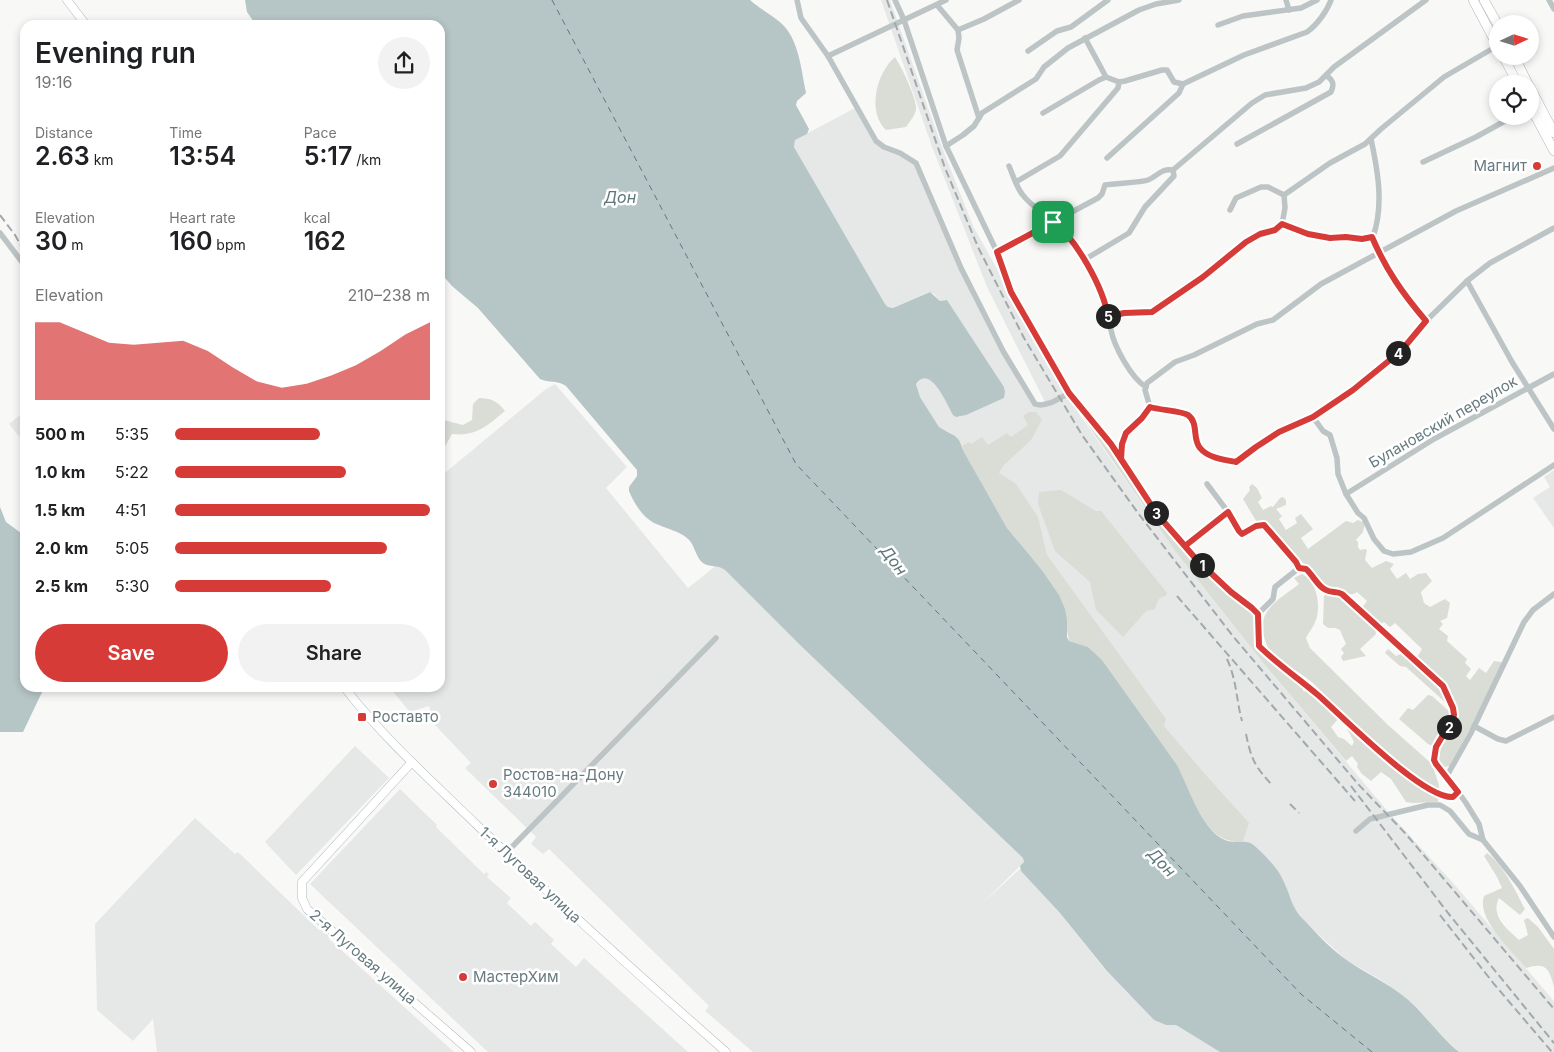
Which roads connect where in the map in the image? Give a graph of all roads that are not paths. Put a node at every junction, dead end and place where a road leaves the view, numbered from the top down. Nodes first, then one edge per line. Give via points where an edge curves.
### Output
1 (67, 0) edge
2 (797, 0) edge
3 (895, 0) edge
4 (946, 0) edge
5 (1019, 0) edge
6 (1108, 0) edge
7 (1179, 0) edge
8 (1286, 0) edge
9 (1317, 0) edge
10 (1331, 0) edge
11 (1426, 0) edge
12 (1473, 0) edge
13 (1484, 0) edge
14 (1549, 0) edge
15 (937, 5) junction
16 (1554, 9) edge
17 (1289, 10) junction
18 (1492, 15) edge
19 (82, 20) edge
20 (904, 20) junction
21 (1218, 25) dead end
22 (958, 30) junction
23 (1489, 31) edge
24 (1085, 38) junction
25 (1028, 51) dead end
26 (1489, 51) edge
27 (828, 56) junction
28 (1327, 76) junction
29 (1106, 77) junction
30 (1119, 82) junction
31 (1183, 84) junction
32 (1539, 104) edge
33 (1043, 113) dead end
34 (979, 118) junction
35 (1539, 124) edge
36 (1498, 125) edge
37 (1554, 133) edge
38 (1371, 139) junction
39 (1237, 144) dead end
40 (946, 146) junction
41 (1554, 151) edge
42 (1107, 158) dead end
43 (1423, 162) dead end
44 (1009, 166) dead end
45 (1554, 168) edge
46 (1173, 170) junction
47 (1016, 182) junction
48 (1284, 195) junction
49 (1230, 210) dead end
50 (1053, 222) junction
51 (1282, 224) junction
52 (1554, 228) edge
53 (0, 233) edge
54 (1372, 237) junction
55 (997, 252) junction
56 (1379, 253) junction
57 (20, 259) edge
58 (1084, 260) junction
59 (1467, 281) junction
60 (1108, 317) junction
61 (1426, 321) junction
62 (1554, 374) edge
63 (1146, 387) junction
64 (1527, 387) junction
65 (1069, 393) junction
66 (1150, 407) junction
67 (1313, 417) junction
68 (1554, 430) edge
69 (1121, 459) junction
70 (1554, 465) edge
71 (1207, 484) dead end
72 (1346, 494) junction
73 (1228, 512) junction
74 (1185, 546) junction
75 (1299, 568) junction
76 (1554, 594) edge
77 (1258, 614) junction
78 (716, 638) dead end
79 (348, 692) edge
80 (1554, 716) edge
81 (1474, 726) junction
82 (412, 762) junction
83 (1448, 777) junction
84 (1458, 792) junction
85 (1356, 831) dead end
86 (1483, 840) junction
87 (506, 852) junction
88 (1554, 937) edge
89 (471, 1052) edge
90 (726, 1052) edge

1 - 19 main road
2 - 27 street via 801,18
3 - 20 street
4 - 15 street
5 - 22 street
6 - 25 street
7 - 24 street via 1139,10
8 - 17 street
9 - 17 street
10 - 31 street via 1307,32 1244,55
11 - 28 street via 1334,67
12 - 23 main road
13 - 18 main road
14 - 16 street
15 - 20 street
15 - 22 street
17 - 21 street via 1243,16
20 - 27 street
20 - 40 street
22 - 34 street via 957,50
24 - 29 street
24 - 34 street
26 - 38 street via 1444,77
27 - 65 street via 876,141 916,163 961,268 1003,351 1035,404 1040,406
28 - 39 street via 1334,86 1331,92
28 - 46 street via 1306,88 1265,95
29 - 30 street
29 - 33 street
30 - 31 street via 1167,70 1174,82
30 - 47 street via 1118,88 1060,156
31 - 42 street via 1179,93
32 - 37 main road
34 - 40 street via 963,136
35 - 41 main road
36 - 43 street
38 - 48 street
38 - 54 street via 1380,198 1378,222
40 - 55 street
44 - 47 street
45 - 56 street via 1456,211
46 - 50 street via 1161,171 1148,180 1105,185 1098,198
46 - 58 street via 1174,176 1145,207 1129,233
47 - 50 street via 1022,193
48 - 49 street via 1261,187 1236,198
48 - 51 street
50 - 55 street
50 - 58 street via 1062,229
51 - 54 street via 1330,238
51 - 60 street via 1246,242 1152,312
52 - 59 street via 1490,263
53 - 57 street
54 - 56 street
55 - 65 street via 1011,292
56 - 61 street via 1397,286
56 - 63 street via 1321,284 1273,320 1257,324 1175,362
58 - 60 street via 1102,292
59 - 61 street
59 - 64 street
60 - 63 street via 1111,332 1125,361 1138,382
61 - 67 street via 1401,351 1375,374
62 - 64 street, Булановский переулок
63 - 66 street
64 - 68 street
64 - 72 street, Булановский переулок
65 - 69 street
66 - 67 street via 1190,416 1199,448 1212,456 1236,462 1279,432
66 - 69 street via 1126,433
67 - 72 street via 1322,431 1330,435
69 - 74 street via 1157,514
70 - 72 street via 1443,538 1411,552 1384,552
71 - 73 street
73 - 74 street
73 - 75 street via 1242,534 1264,525
74 - 77 street
75 - 77 street via 1275,587 1273,599
75 - 83 street via 1306,569 1324,590 1342,594 1443,686 1454,715 1436,747 1434,760
76 - 81 street via 1533,610 1524,622
77 - 84 street via 1259,646 1278,664 1415,780 1446,797 1453,797
78 - 87 street
79 - 82 main road, 1-я Луговая улица
80 - 81 street via 1506,741
81 - 83 street
82 - 87 main road, 1-я Луговая улица
82 - 89 main road, 2-я Луговая улица via 302,882 302,898 307,909
83 - 84 street
84 - 86 street via 1479,824
85 - 86 street via 1370,819 1440,805 1450,811 1469,834
86 - 88 street via 1520,886
87 - 90 main road, 1-я Луговая улица via 640,978

